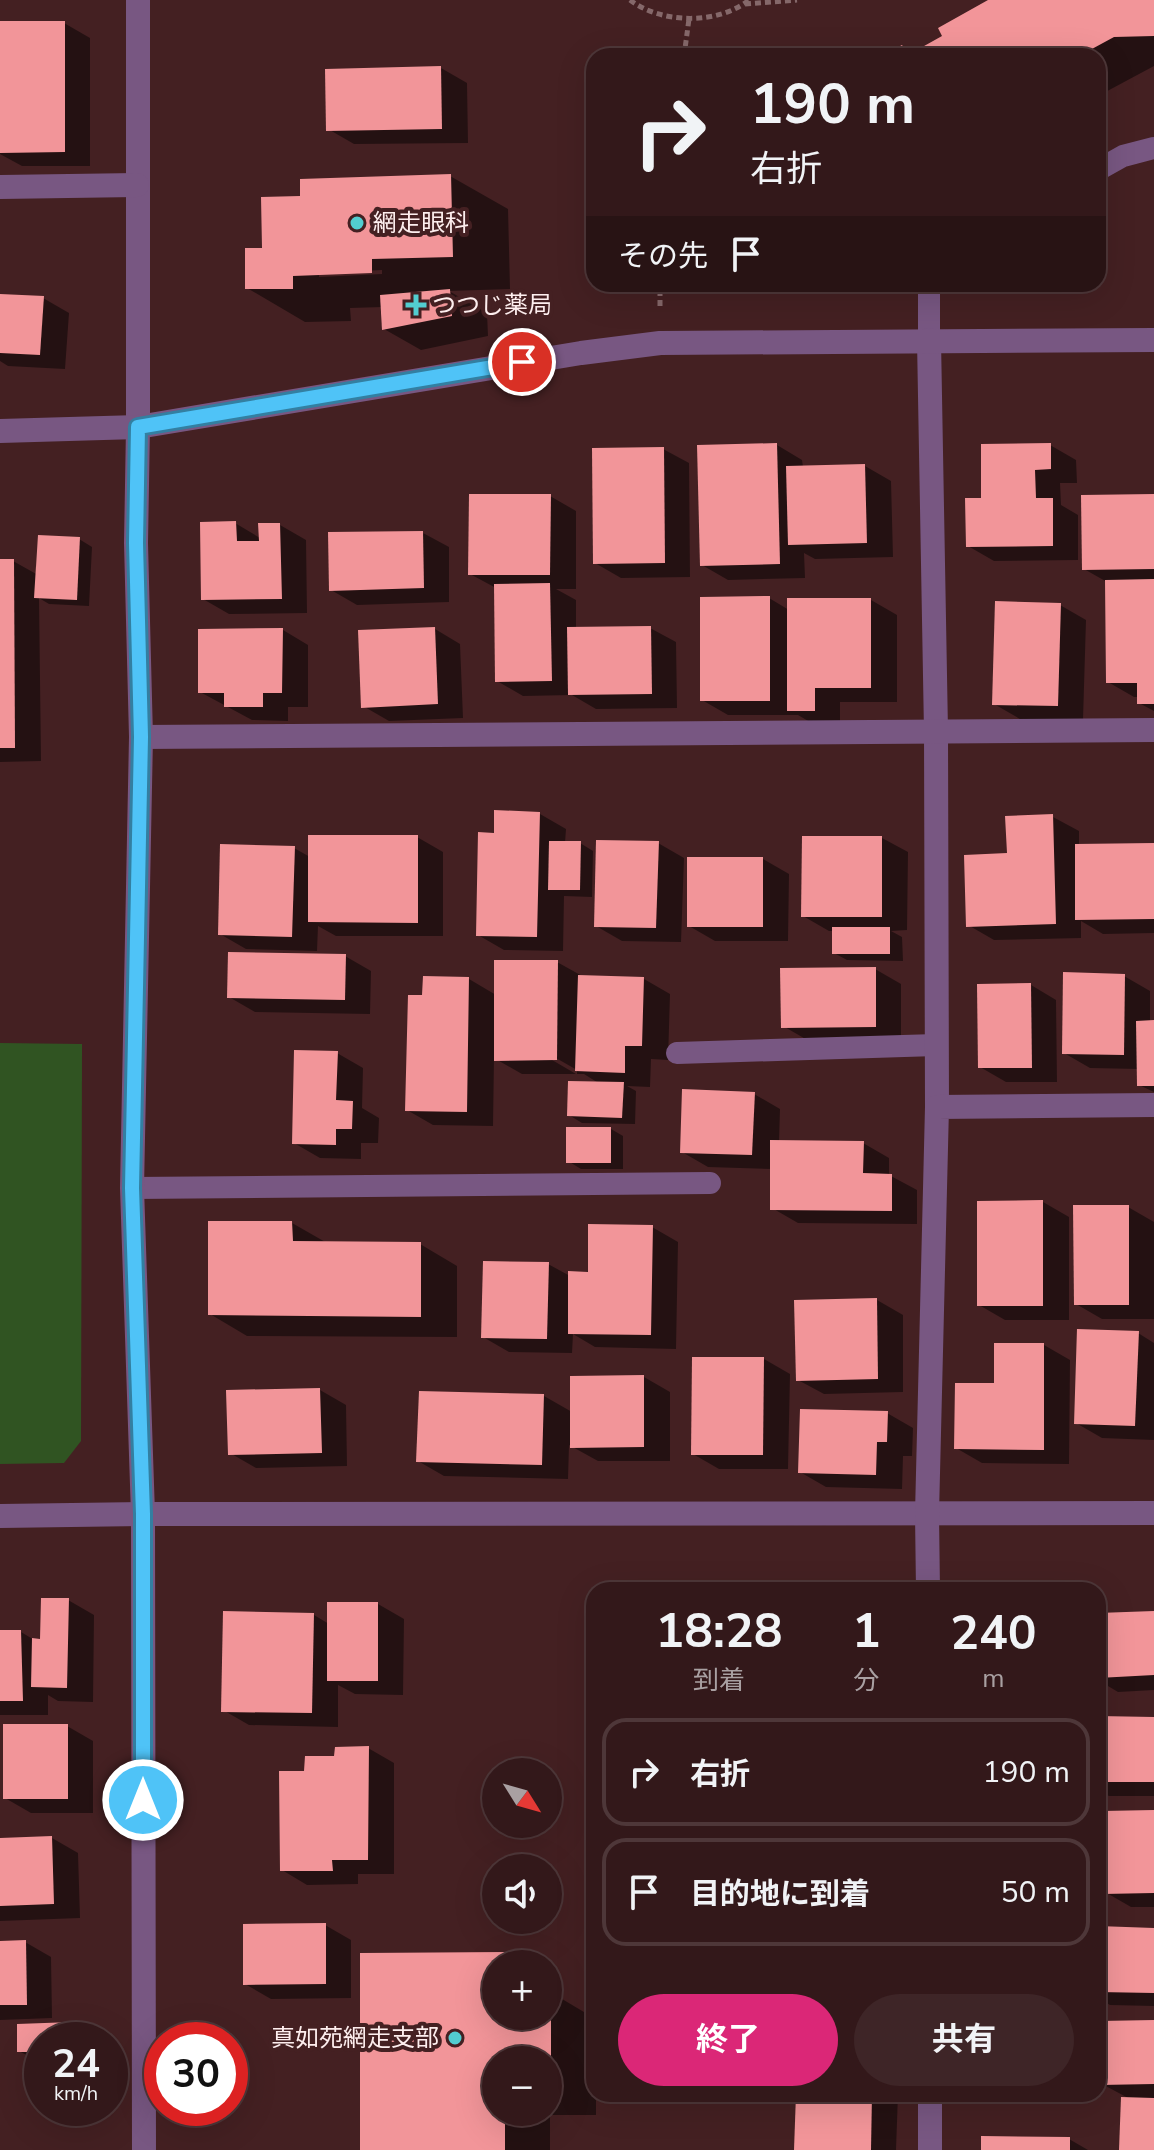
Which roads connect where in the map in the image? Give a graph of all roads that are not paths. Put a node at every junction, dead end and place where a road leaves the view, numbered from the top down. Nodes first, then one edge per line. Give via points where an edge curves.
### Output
1 (138, 0) edge
2 (1154, 148) edge
3 (1106, 166) edge
4 (137, 185) junction
5 (0, 187) edge
6 (929, 292) edge
7 (929, 340) junction
8 (1154, 340) edge
9 (138, 427) junction
10 (0, 431) edge
11 (1154, 730) edge
12 (936, 731) junction
13 (141, 737) junction
14 (936, 1045) junction
15 (677, 1053) dead end
16 (1154, 1105) edge
17 (937, 1107) junction
18 (710, 1183) dead end
19 (132, 1188) junction
20 (1154, 1513) edge
21 (143, 1514) junction
22 (927, 1514) junction
23 (0, 1516) edge
24 (928, 1582) edge
25 (930, 2102) edge
26 (144, 2150) edge
27 (930, 2150) edge

1 - 4 street
2 - 3 lane
4 - 5 street
4 - 9 street
6 - 7 lane
7 - 8 street
7 - 9 street via 660,343
7 - 12 street
9 - 10 street
9 - 13 street
11 - 12 street
12 - 13 street
12 - 14 street
13 - 19 street
14 - 15 lane
14 - 17 street
16 - 17 street
17 - 22 street
18 - 19 lane
19 - 21 street
20 - 22 street
21 - 22 street
21 - 23 street
21 - 26 street
22 - 24 street
25 - 27 street

